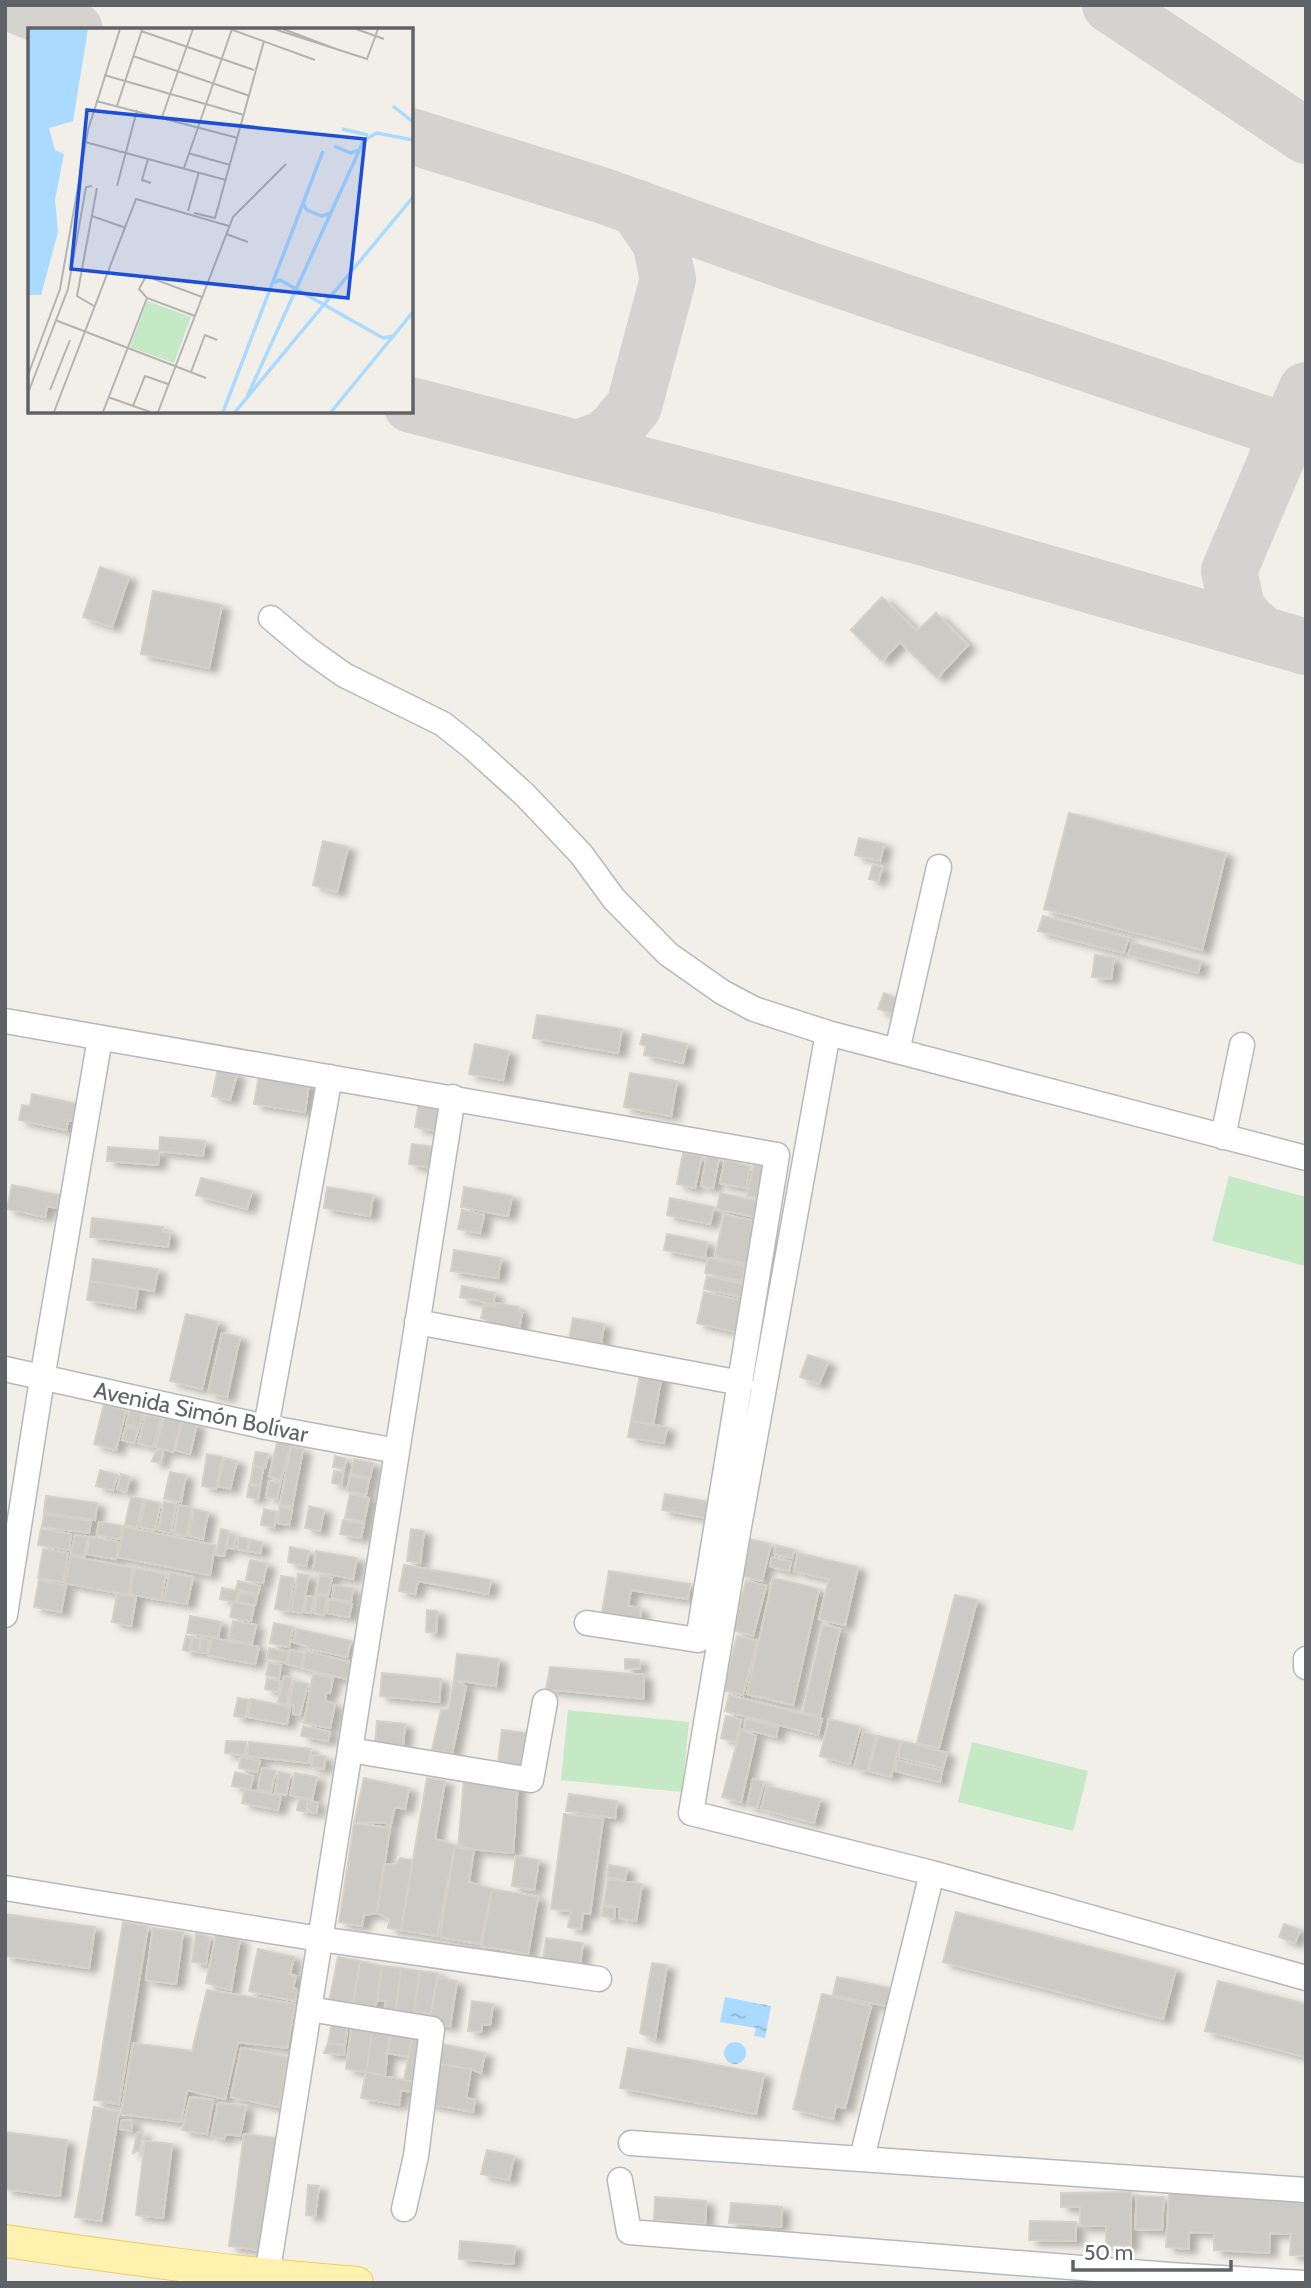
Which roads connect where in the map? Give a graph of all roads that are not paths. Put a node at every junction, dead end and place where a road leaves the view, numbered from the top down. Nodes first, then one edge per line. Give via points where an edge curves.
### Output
1 (271, 618) dead end
2 (939, 867) dead end
3 (5, 1021) edge
4 (828, 1033) junction
5 (100, 1038) junction
6 (1242, 1045) dead end
7 (897, 1051) junction
8 (330, 1077) junction
9 (453, 1097) junction
10 (1223, 1137) junction
11 (1306, 1158) edge
12 (417, 1322) junction
13 (5, 1369) edge
14 (42, 1379) junction
15 (741, 1383) junction
16 (266, 1427) junction
17 (397, 1451) junction
18 (5, 1615) edge
19 (587, 1623) dead end
20 (1306, 1658) edge
21 (1306, 1667) edge
22 (545, 1702) dead end
23 (350, 1750) junction
24 (932, 1873) junction
25 (5, 1888) edge
26 (320, 1939) junction
27 (1306, 1978) edge
28 (599, 1979) dead end
29 (309, 2009) junction
30 (631, 2143) dead end
31 (862, 2158) junction
32 (620, 2180) dead end
33 (1306, 2190) edge
34 (404, 2209) dead end
35 (5, 2241) edge
36 (267, 2276) junction
37 (357, 2283) edge
38 (1303, 2283) edge

1 - 4 street via 344,675 443,724 472,747 581,854 614,899 668,954 754,1009
2 - 7 street
3 - 5 street
4 - 7 street
4 - 24 street via 691,1813
5 - 8 street
5 - 14 street
6 - 10 street
7 - 10 street
8 - 9 street
8 - 16 street
9 - 12 street
9 - 15 street via 777,1155
10 - 11 street
12 - 15 street
12 - 17 street
13 - 14 street, Avenida Simón Bolívar
14 - 16 street, Avenida Simón Bolívar
14 - 18 street
15 - 19 street via 698,1640
16 - 17 street, Avenida Simón Bolívar
17 - 23 street
20 - 21 street
22 - 23 street via 531,1780
23 - 26 street
24 - 27 street
24 - 31 street
25 - 26 street
26 - 28 street
26 - 29 street
29 - 34 street via 432,2029 416,2156
29 - 36 street
30 - 31 street
31 - 33 street
32 - 38 street via 629,2232
35 - 36 main road
36 - 37 main road

